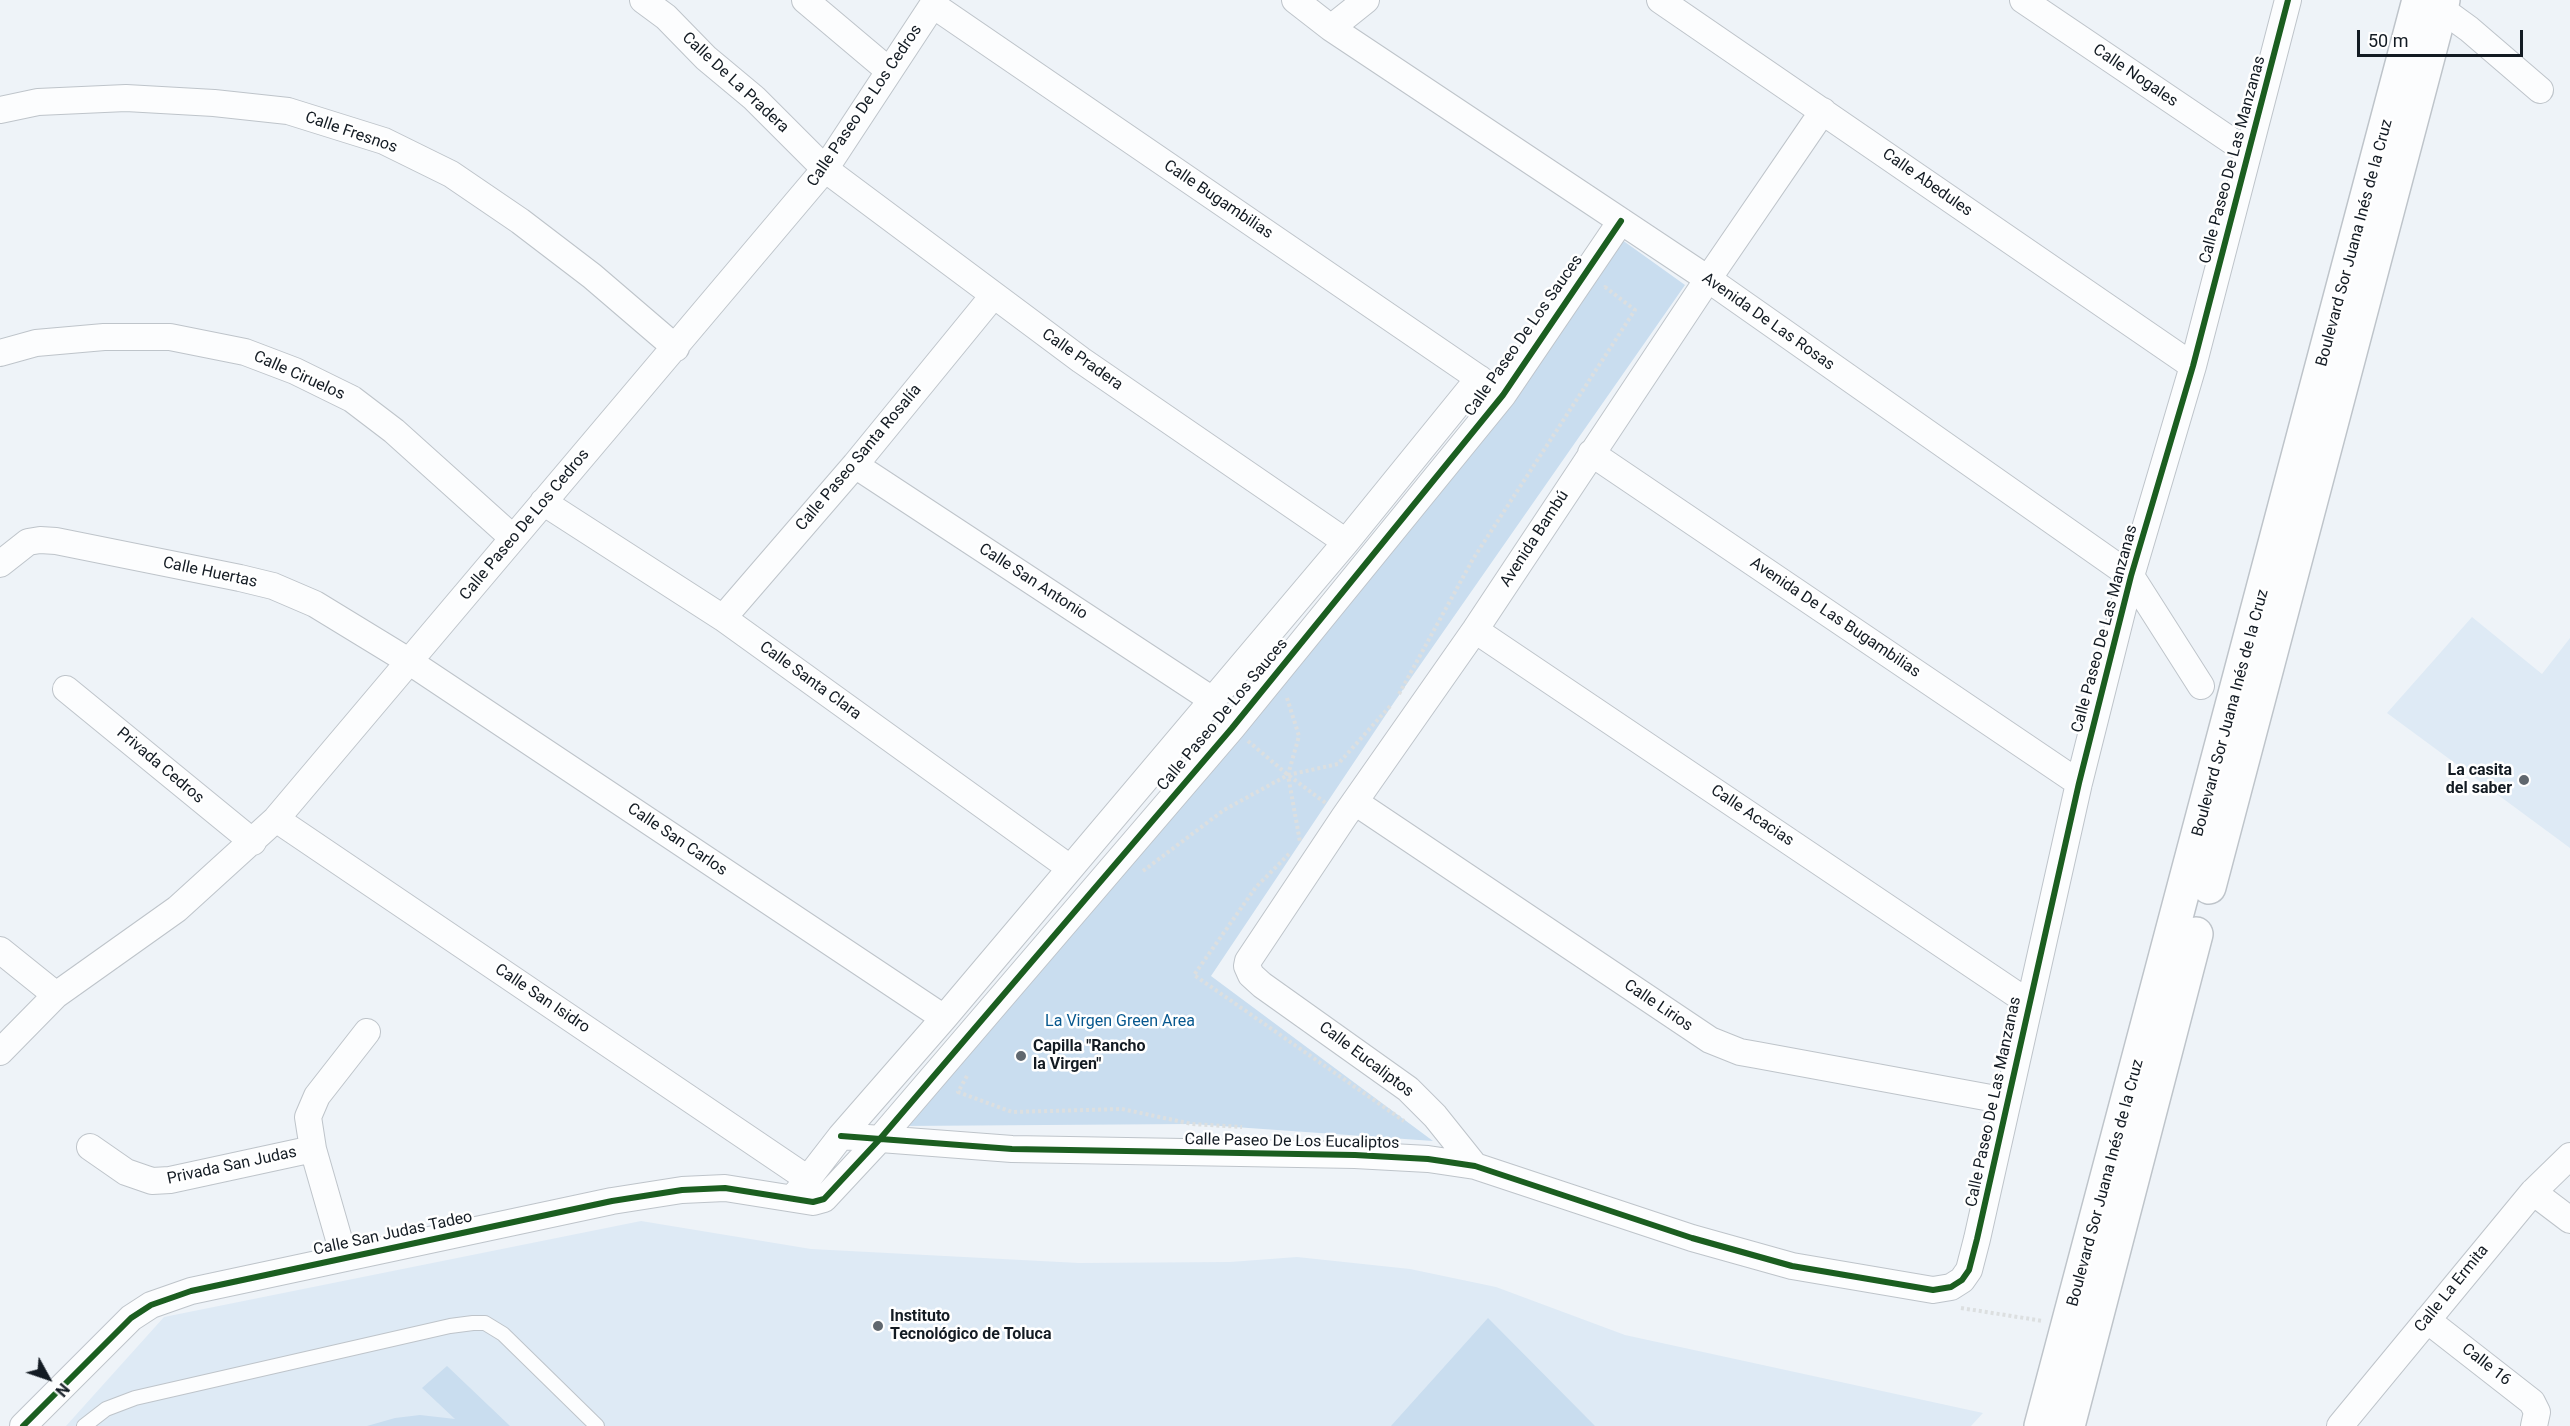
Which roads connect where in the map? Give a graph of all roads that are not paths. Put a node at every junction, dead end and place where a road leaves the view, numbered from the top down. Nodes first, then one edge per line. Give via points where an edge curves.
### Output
1 (643, 0) edge
2 (805, 0) edge
3 (1295, 0) edge
4 (1366, 0) edge
5 (1660, 0) edge
6 (2023, 0) edge
7 (2288, 0) edge
8 (935, 2) edge
9 (2434, 3) edge
10 (1331, 28) junction
11 (888, 70) junction
12 (2540, 90) dead end
13 (0, 110) edge
14 (1823, 111) junction
15 (2248, 152) junction
16 (825, 169) junction
17 (1621, 221) junction
18 (1708, 279) junction
19 (993, 296) junction
20 (676, 348) junction
21 (0, 353) edge
22 (2193, 366) junction
23 (1479, 378) junction
24 (1503, 395) junction
25 (1591, 453) junction
26 (855, 465) junction
27 (543, 502) junction
28 (513, 538) junction
29 (1346, 542) junction
30 (0, 564) edge
31 (2131, 576) junction
32 (723, 618) junction
33 (1475, 630) junction
34 (410, 662) junction
35 (2201, 686) dead end
36 (66, 689) dead end
37 (2247, 694) junction
38 (1211, 699) junction
39 (2079, 783) junction
40 (1350, 809) junction
41 (276, 819) junction
42 (253, 842) junction
43 (1070, 868) junction
44 (0, 950) edge
45 (1247, 966) joint
46 (56, 994) junction
47 (2029, 1003) junction
48 (944, 1018) junction
49 (367, 1032) dead end
50 (5, 1036) edge
51 (2007, 1101) junction
52 (841, 1136) junction
53 (879, 1140) junction
54 (90, 1147) dead end
55 (313, 1149) junction
56 (2570, 1156) edge
57 (1475, 1166) junction
58 (2533, 1192) junction
59 (806, 1193) junction
60 (2570, 1220) edge
61 (344, 1257) junction
62 (1969, 1270) joint
63 (2427, 1320) junction
64 (2536, 1421) edge
65 (23, 1426) edge
66 (84, 1426) edge
67 (597, 1426) edge
68 (2041, 1426) edge
69 (2068, 1426) edge
70 (2340, 1426) edge

1 - 16 street, Calle De La Pradera via 754,98
2 - 11 street
3 - 10 street, Avenida De Las Rosas
4 - 10 street
5 - 14 street, Calle Abedules
6 - 15 street, Calle Nogales
7 - 15 street, Calle Paseo De Las Manzanas
8 - 11 street, Calle Paseo De Los Cedros
8 - 23 street, Calle Bugambilias
9 - 12 street
9 - 37 main road, Boulevard Sor Juana Inés de la Cruz
10 - 17 street, Avenida De Las Rosas
11 - 16 street, Calle Paseo De Los Cedros
13 - 20 street, Calle Fresnos via 38,102 126,98 214,103 288,111 384,141 451,174 520,221
14 - 18 street, Avenida Bambú
14 - 22 street, Calle Abedules
15 - 22 street, Calle Paseo De Las Manzanas
16 - 19 street, Calle Pradera
16 - 20 street, Calle Paseo De Los Cedros
17 - 18 street, Avenida De Las Rosas
17 - 24 street, Calle Paseo De Los Sauces
18 - 25 street, Avenida Bambú
18 - 31 street, Avenida De Las Rosas
19 - 26 street, Calle Paseo Santa Rosalía
19 - 29 street, Calle Pradera
20 - 27 street, Calle Paseo De Los Cedros
21 - 28 street, Calle Ciruelos via 36,343 104,337 170,337 245,352 352,399 394,431
22 - 31 street, Calle Paseo De Las Manzanas
23 - 24 street, Calle Bugambilias
23 - 29 street, Calle Paseo De Los Sauces
24 - 53 street, Calle Paseo De Los Sauces via 1232,728
25 - 33 street, Avenida Bambú
25 - 39 street, Avenida De Las Bugambilias
26 - 32 street, Calle Paseo Santa Rosalía
26 - 38 street, Calle San Antonio
27 - 28 street, Calle Paseo De Los Cedros
27 - 32 street, Calle Santa Clara
28 - 34 street, Calle Paseo De Los Cedros
29 - 38 street, Calle Paseo De Los Sauces
30 - 34 street, Calle Huertas via 20,547 40,540 273,586 315,604
31 - 35 street, Avenida De Las Rosas
31 - 39 street, Calle Paseo De Las Manzanas
32 - 43 street, Calle Santa Clara
33 - 40 street, Avenida Bambú
33 - 47 street, Calle Acacias
34 - 41 street, Calle Paseo De Los Cedros
34 - 48 street, Calle San Carlos
36 - 42 street, Privada Cedros
37 - 68 main road, Boulevard Sor Juana Inés de la Cruz
37 - 69 main road, Boulevard Sor Juana Inés de la Cruz
38 - 43 street, Calle Paseo De Los Sauces
39 - 47 street, Calle Paseo De Las Manzanas
40 - 45 street, Avenida Bambú
40 - 51 street, Calle Lirios via 1710,1040 1757,1056
41 - 42 street, Calle Paseo De Los Cedros
41 - 59 street, Calle San Isidro
42 - 46 street, Calle Paseo De Los Cedros via 177,909
43 - 48 street, Calle Paseo De Los Sauces
44 - 46 street
45 - 57 street, Calle Eucaliptos via 1262,985 1407,1089 1435,1116
46 - 50 street, Calle Paseo De Los Cedros
47 - 51 street, Calle Paseo De Las Manzanas
48 - 52 street, Calle Paseo De Los Sauces
49 - 55 street, Privada San Judas via 311,1107 308,1125
51 - 62 street, Calle Paseo De Las Manzanas
52 - 53 street, Calle Paseo De Los Eucaliptos
52 - 59 street, Calle Paseo De Los Sauces
53 - 57 street, Calle Paseo De Los Eucaliptos via 1012,1149 1355,1155
53 - 59 street, Calle Paseo De Los Sauces via 824,1199
54 - 55 street, Privada San Judas via 126,1172 152,1181
55 - 61 street, Privada San Judas
56 - 58 street, Calle La Ermita
57 - 62 street, Calle Paseo De Los Eucaliptos via 1692,1238 1792,1266 1933,1290 1951,1287
58 - 60 street
58 - 63 street, Calle La Ermita
59 - 61 street, Calle San Judas Tadeo via 725,1188 682,1190
61 - 65 street, Calle San Judas Tadeo via 191,1291 151,1305 123,1326
63 - 64 street, Calle 16 via 2528,1399 2536,1407
63 - 70 street, Calle La Ermita
66 - 67 lane via 106,1409 135,1398 473,1323 484,1323 503,1334

